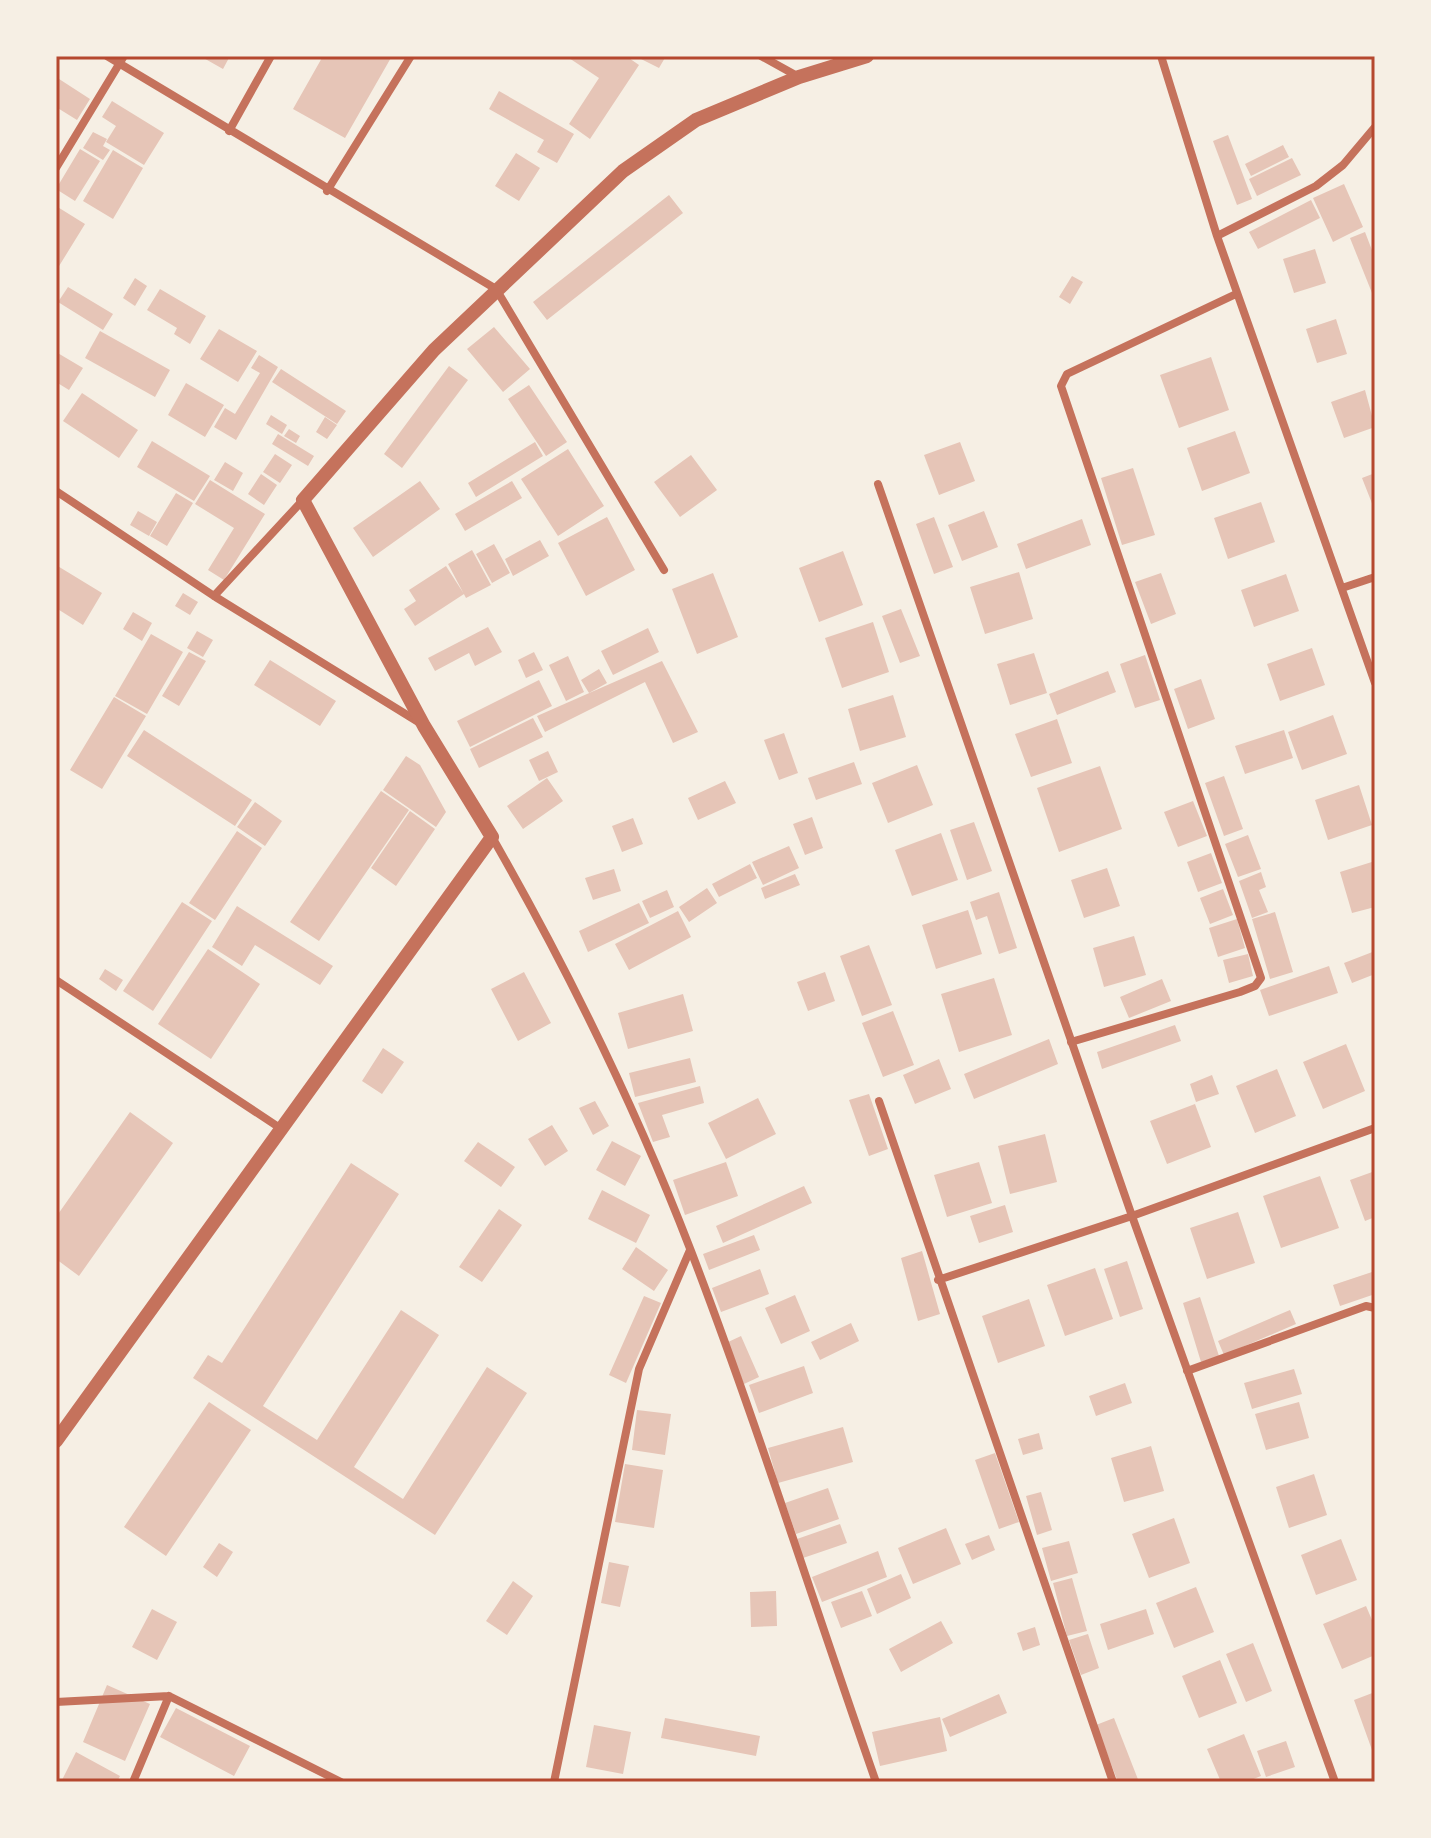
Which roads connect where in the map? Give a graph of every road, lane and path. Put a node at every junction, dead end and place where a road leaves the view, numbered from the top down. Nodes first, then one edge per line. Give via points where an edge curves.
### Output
1 (107, 56) edge
2 (271, 56) edge
3 (411, 56) edge
4 (761, 56) edge
5 (867, 56) edge
6 (1161, 56) edge
7 (122, 60) edge
8 (799, 77) junction
9 (1375, 127) edge
10 (229, 131) junction
11 (56, 168) edge
12 (327, 191) junction
13 (1217, 236) junction
14 (496, 289) junction
15 (1236, 294) junction
16 (878, 484) dead end
17 (56, 491) edge
18 (303, 500) junction
19 (664, 570) dead end
20 (1375, 577) edge
21 (1342, 588) junction
22 (214, 596) junction
23 (1375, 683) edge
24 (424, 726) junction
25 (492, 837) junction
26 (56, 980) edge
27 (1071, 1042) junction
28 (879, 1101) dead end
29 (280, 1128) junction
30 (1375, 1128) edge
31 (1132, 1216) junction
32 (690, 1250) junction
33 (938, 1280) junction
34 (1375, 1308) edge
35 (1187, 1371) junction
36 (56, 1441) edge
37 (169, 1696) junction
38 (56, 1702) edge
39 (133, 1782) edge
40 (341, 1782) edge
41 (554, 1782) edge
42 (876, 1782) edge
43 (1113, 1782) edge
44 (1335, 1782) edge

1 - 7 street
2 - 10 street
3 - 12 street
4 - 8 street
5 - 8 street
6 - 13 street
7 - 10 street
7 - 11 street
8 - 14 street via 696,120 623,171
9 - 13 street via 1343,165 1316,186
10 - 12 street
12 - 14 street
13 - 15 street
14 - 18 street via 434,350
14 - 19 street
15 - 21 street
15 - 27 street via 1067,374 1061,386 1261,978 1240,992
16 - 27 street
17 - 22 street
18 - 22 street
18 - 24 street
20 - 21 street
21 - 23 street
22 - 24 street
24 - 25 street
25 - 29 street
25 - 32 street via 548,935
26 - 29 street
27 - 31 street
28 - 33 street
29 - 36 street
30 - 31 street
31 - 33 street
31 - 35 street
32 - 41 street via 639,1369
32 - 42 street
33 - 43 street
34 - 35 street via 1366,1306
35 - 44 street
37 - 38 street
37 - 39 street
37 - 40 street

